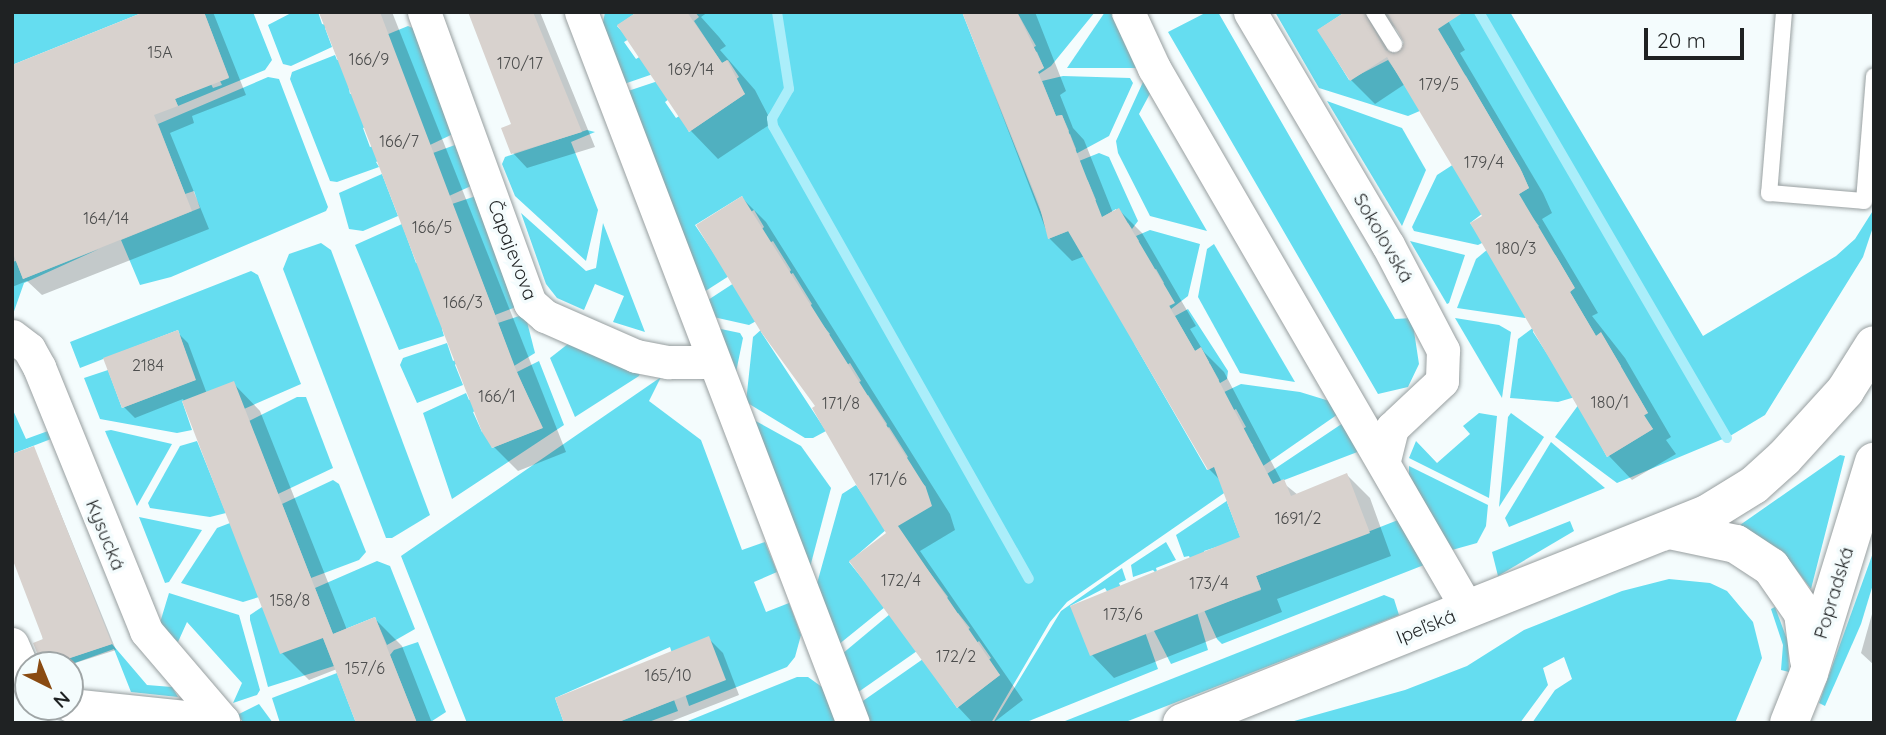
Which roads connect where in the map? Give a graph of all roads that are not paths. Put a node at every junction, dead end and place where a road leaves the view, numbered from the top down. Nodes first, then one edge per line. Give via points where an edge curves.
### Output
1 (424, 12) edge
2 (581, 12) edge
3 (1128, 12) edge
4 (1250, 12) edge
5 (1374, 12) edge
6 (1784, 12) edge
7 (1394, 44) dead end
8 (1874, 76) edge
9 (1871, 140) edge
10 (12, 336) edge
11 (1874, 345) edge
12 (714, 362) junction
13 (1384, 460) junction
14 (1874, 462) edge
15 (1669, 530) junction
16 (1468, 610) junction
17 (1809, 673) junction
18 (84, 707) edge
19 (224, 722) edge
20 (853, 723) edge
21 (1182, 723) edge
22 (1789, 723) edge

1 - 12 street, Čapajevova via 530,303 545,316 636,356 668,362
2 - 12 street
3 - 13 street via 1154,68
4 - 13 street, Sokolovská via 1388,245 1443,350 1442,381 1392,428
5 - 7 lane
6 - 9 lane via 1769,194 1864,201
8 - 9 lane
10 - 19 street, Kysucká via 29,349 39,366 146,631
11 - 15 street, Ipeľská via 1845,391 1778,464 1731,500
12 - 20 street
13 - 16 street
14 - 17 street, Popradská
15 - 16 street, Ipeľská
15 - 17 street via 1736,544 1784,580 1803,613
16 - 21 street, Ipeľská
17 - 22 street, Popradská
18 - 19 street, Kysucká

